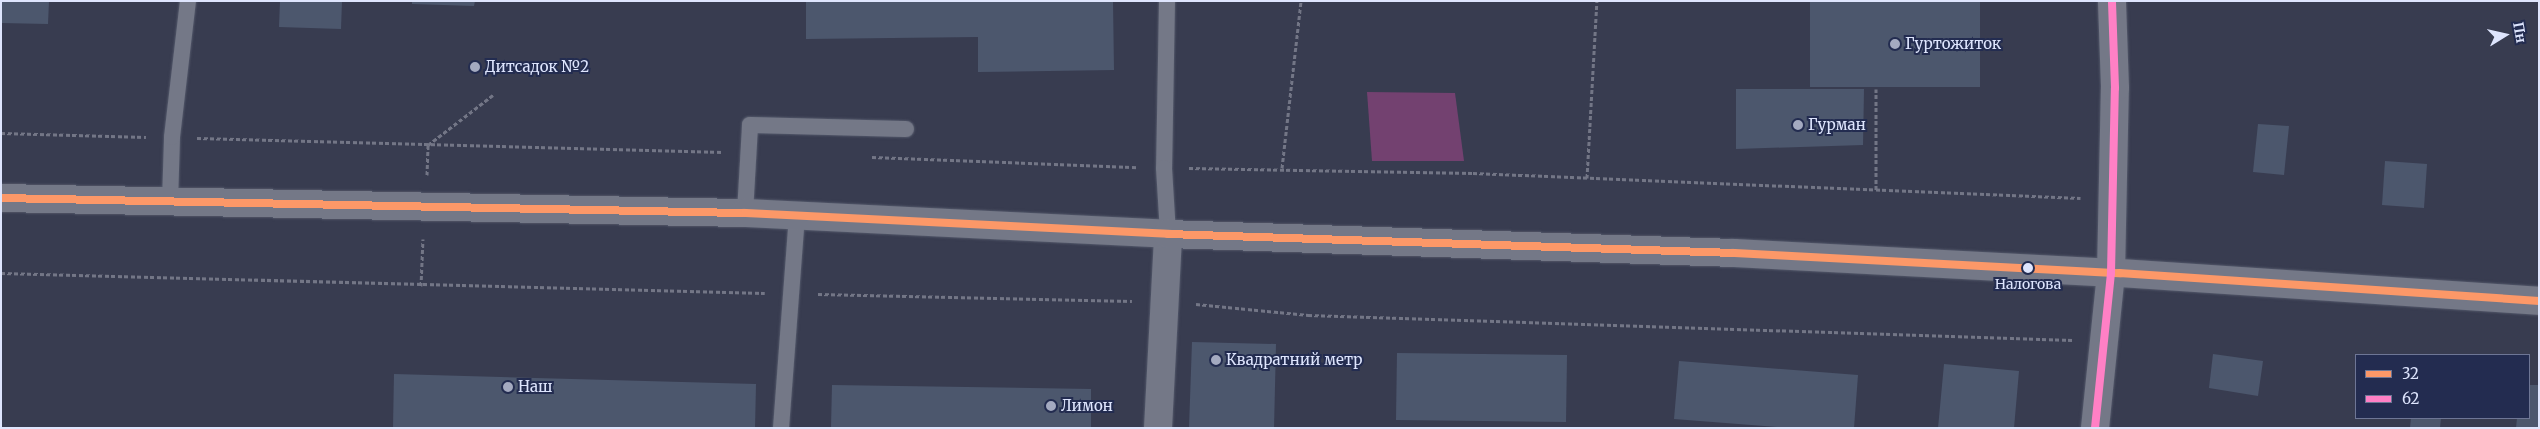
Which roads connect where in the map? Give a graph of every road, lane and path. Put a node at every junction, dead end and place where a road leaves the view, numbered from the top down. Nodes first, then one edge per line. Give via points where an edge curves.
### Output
1 (188, 1) edge
2 (1167, 1) edge
3 (1302, 1) edge
4 (1597, 1) edge
5 (2112, 1) edge
6 (1876, 89) dead end
7 (493, 95) dead end
8 (906, 129) dead end
9 (1, 133) edge
10 (172, 137) junction
11 (428, 145) junction
12 (750, 153) junction
13 (868, 157) dead end
14 (1164, 168) junction
15 (1282, 168) junction
16 (1587, 178) junction
17 (1876, 190) junction
18 (1, 198) edge
19 (2113, 199) junction
20 (170, 202) junction
21 (745, 213) junction
22 (797, 216) junction
23 (1168, 234) junction
24 (1, 273) edge
25 (2111, 273) junction
26 (793, 294) junction
27 (1166, 301) junction
28 (2539, 301) edge
29 (2104, 341) junction
30 (781, 428) edge
31 (1158, 428) edge
32 (2095, 428) edge

1 - 10 lane
2 - 14 lane
3 - 15 path
4 - 16 path
5 - 19 street
6 - 17 path
7 - 11 path
8 - 12 lane via 750,124
9 - 10 path
10 - 11 path
10 - 20 lane
11 - 12 path
12 - 21 lane
13 - 14 path
14 - 15 path
14 - 23 lane
15 - 16 path
16 - 17 path
17 - 19 path
18 - 20 street
19 - 25 street
20 - 21 street
21 - 22 street
22 - 23 street
22 - 26 lane
23 - 25 street via 1734,253
23 - 27 street
24 - 26 path
25 - 28 street
25 - 29 street
26 - 27 path
26 - 30 lane
27 - 29 path via 1308,315
27 - 31 street
29 - 32 street

